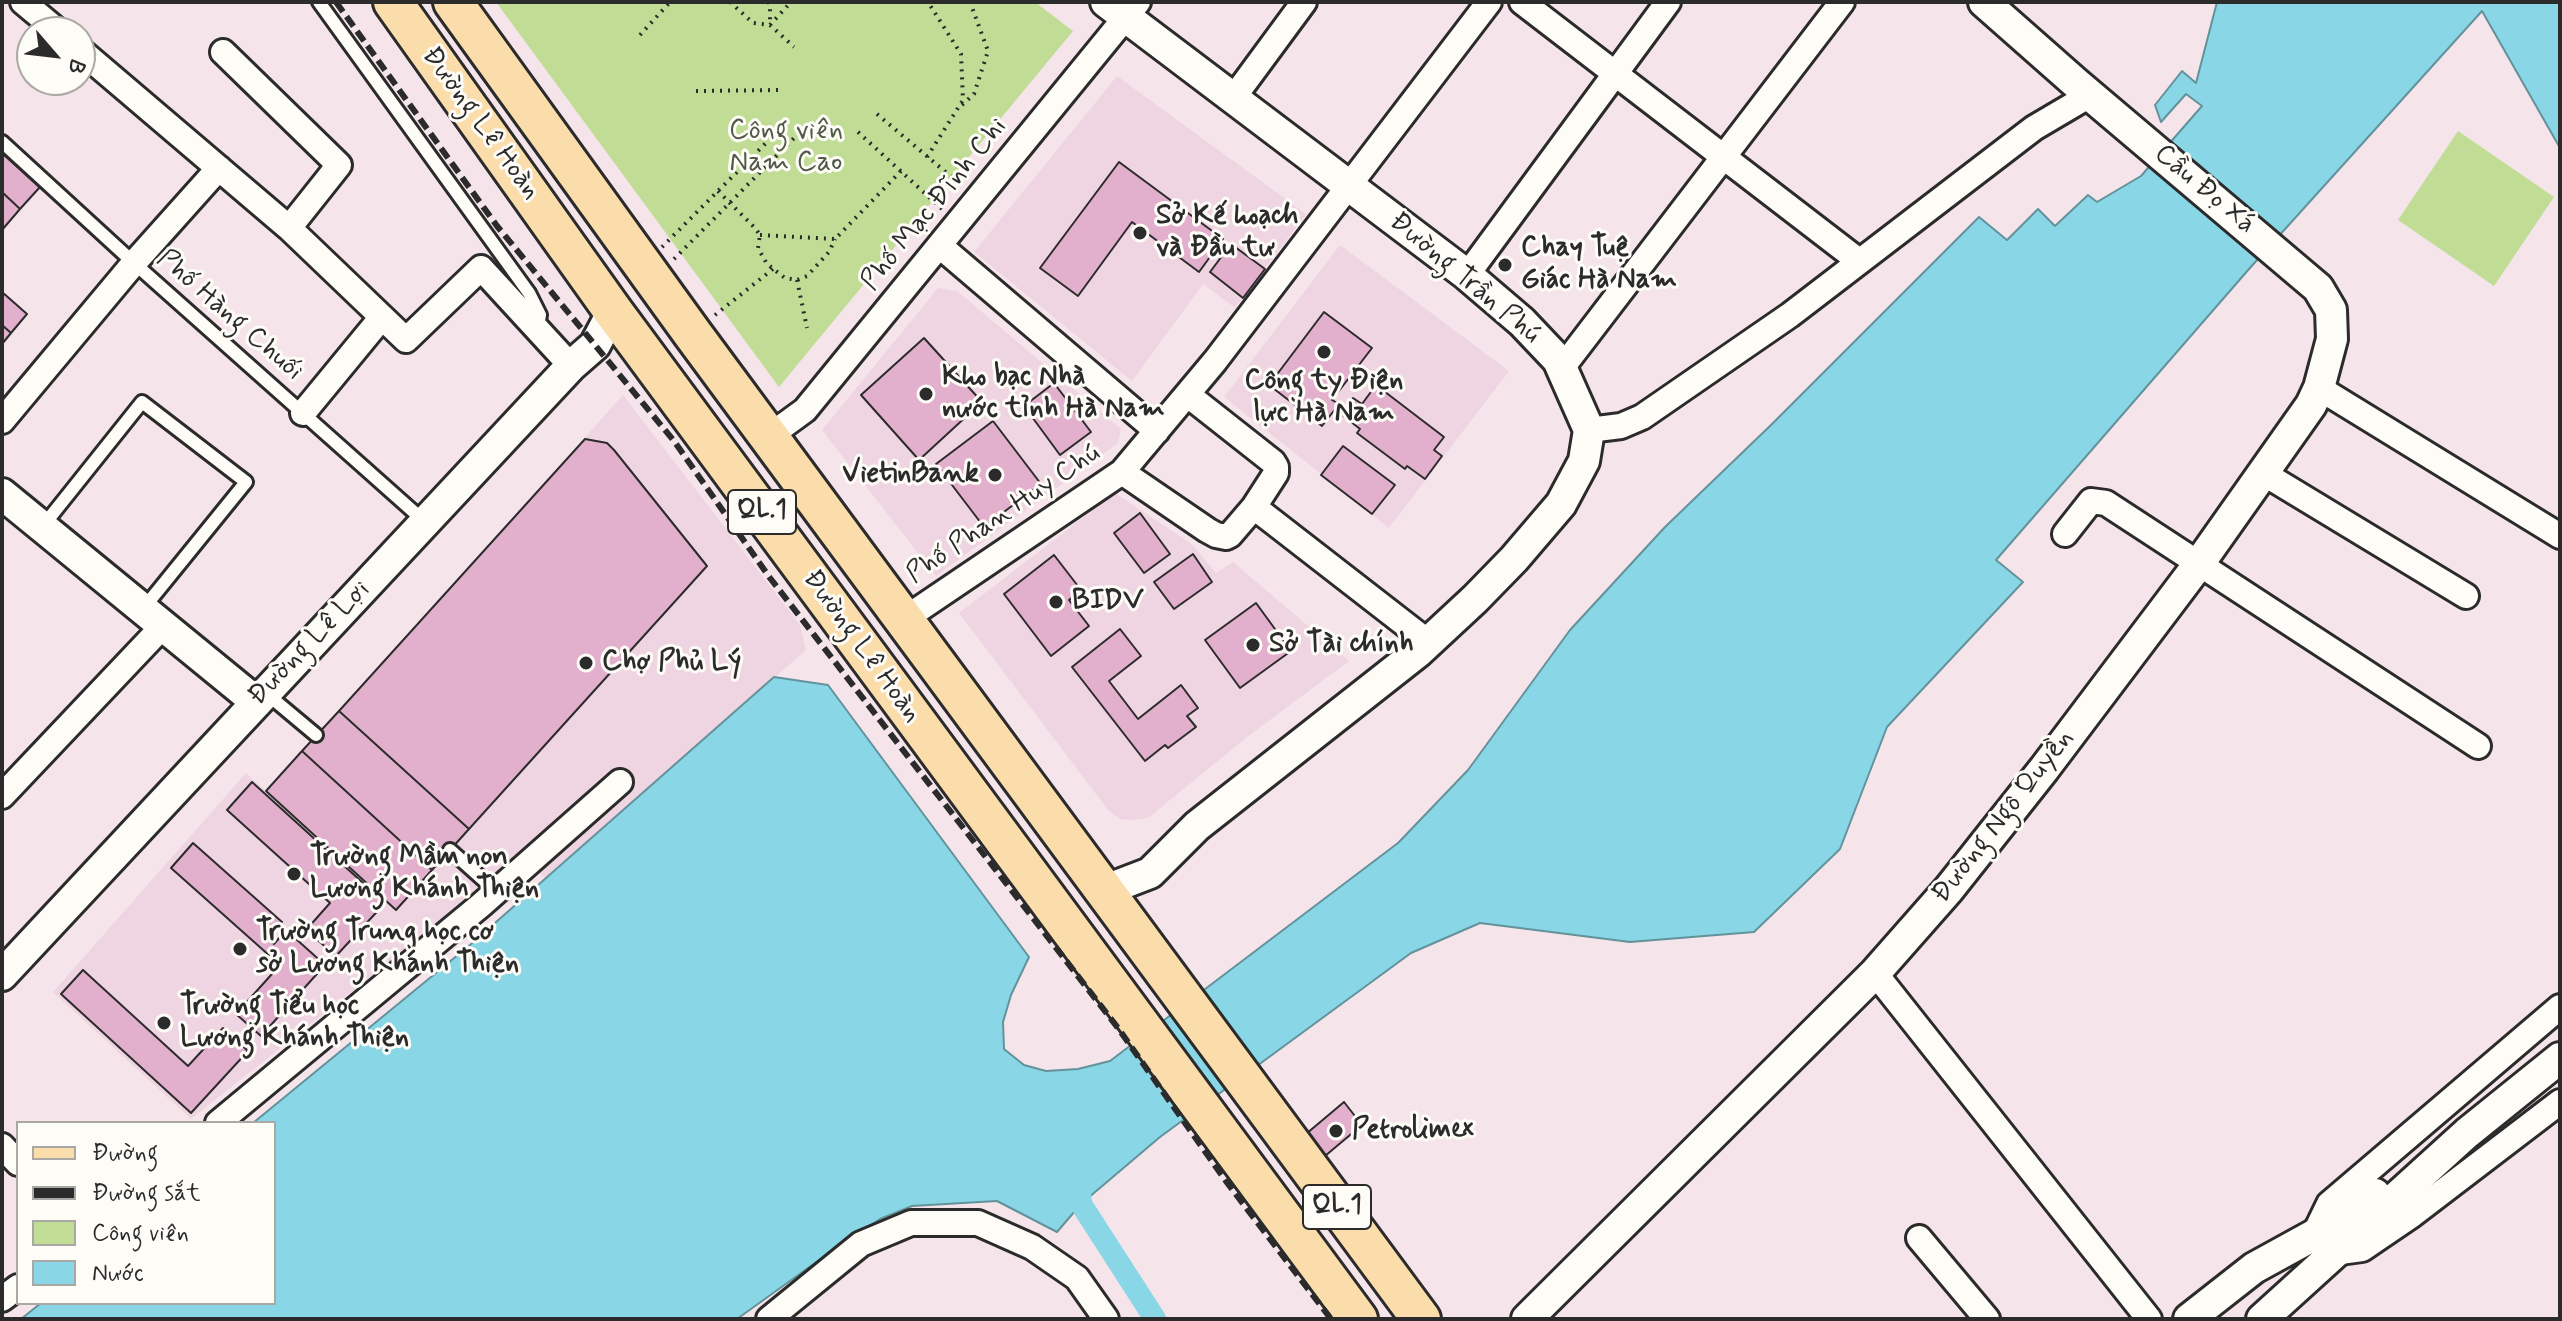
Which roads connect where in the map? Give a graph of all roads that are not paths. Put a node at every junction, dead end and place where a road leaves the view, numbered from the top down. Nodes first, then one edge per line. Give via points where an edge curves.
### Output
1 (23, 2) edge
2 (319, 2) edge
3 (393, 2) edge
4 (453, 2) edge
5 (1304, 2) edge
6 (1489, 2) edge
7 (1522, 2) edge
8 (1668, 2) edge
9 (1842, 2) edge
10 (1984, 2) edge
11 (1123, 7) edge
12 (40, 16) edge
13 (223, 52) dead end
14 (96, 64) edge
15 (1614, 74) junction
16 (2090, 95) junction
17 (1234, 97) junction
18 (2, 142) edge
19 (1723, 157) junction
20 (219, 168) junction
21 (1350, 185) junction
22 (289, 228) junction
23 (940, 246) junction
24 (2275, 250) joint
25 (1859, 261) junction
26 (134, 263) junction
27 (648, 273) junction
28 (1467, 275) junction
29 (613, 311) junction
30 (382, 317) junction
31 (537, 329) junction
32 (571, 366) junction
33 (1562, 368) junction
34 (2319, 388) junction
35 (1188, 395) junction
36 (303, 413) junction
37 (2, 421) edge
38 (1589, 430) junction
39 (1157, 431) junction
40 (768, 437) junction
41 (1122, 472) junction
42 (2263, 473) junction
43 (6, 505) edge
44 (1254, 507) junction
45 (426, 523) junction
46 (42, 526) junction
47 (2065, 534) dead end
48 (2560, 536) edge
49 (2198, 565) junction
50 (2466, 596) dead end
51 (153, 618) junction
52 (903, 620) junction
53 (1428, 642) junction
54 (260, 696) junction
55 (316, 735) dead end
56 (2478, 746) dead end
57 (620, 782) dead end
58 (2, 796) edge
59 (450, 850) dead end
60 (1103, 891) junction
61 (497, 892) junction
62 (1062, 920) junction
63 (1875, 973) junction
64 (2, 975) edge
65 (2560, 1007) edge
66 (2560, 1058) edge
67 (2560, 1102) edge
68 (220, 1121) edge
69 (2, 1146) edge
70 (16, 1161) edge
71 (1919, 1238) dead end
72 (2324, 1244) junction
73 (2254, 1268) junction
74 (2273, 1309) edge
75 (769, 1319) edge
76 (1106, 1319) edge
77 (1358, 1319) edge
78 (1421, 1319) edge
79 (1527, 1319) edge
80 (1987, 1319) edge
81 (2149, 1319) edge
82 (2189, 1319) edge

1 - 12 street
2 - 31 lane via 529,293 540,315
3 - 29 main road, Đường Lê Hoàn / QL.1
4 - 27 main road, Đường Lê Hoàn / QL.1
5 - 17 street
6 - 21 street, Phố Phan Huy Chú
7 - 15 street
8 - 15 street
9 - 19 street
10 - 16 street
11 - 17 street, Đường Trần Phú
11 - 23 street, Phố Mạc Đĩnh Chi
13 - 22 street via 339,165
14 - 20 street
15 - 19 street
15 - 28 street
16 - 24 street, Cầu Đọ Xá
16 - 25 street via 2034,128
17 - 21 street, Đường Trần Phú
18 - 26 lane, Phố Hàng Chuối
19 - 25 street
19 - 33 street
20 - 22 street
20 - 26 street
21 - 28 street, Đường Trần Phú
21 - 35 street, Phố Phan Huy Chú
22 - 30 street
23 - 39 street
23 - 40 street, Phố Mạc Đĩnh Chi via 805,410
24 - 34 street, Đường Ngô Quyền via 2318,288 2331,310 2332,339
25 - 38 street via 1642,417
26 - 36 lane, Phố Hàng Chuối
26 - 37 street
27 - 29 main road
27 - 40 main road, Đường Lê Hoàn / QL.1
28 - 33 street, Đường Trần Phú via 1522,322
29 - 32 street, Đường Lê Lợi via 595,345
29 - 62 main road, Đường Lê Hoàn / QL.1
30 - 31 street via 406,340 481,268
30 - 36 street
31 - 32 street
32 - 45 street, Đường Lê Lợi
33 - 38 street, Đường Trần Phú
34 - 42 street, Đường Ngô Quyền
34 - 48 street
35 - 39 street, Phố Phan Huy Chú
35 - 44 street via 1273,462 1276,473
36 - 45 lane, Phố Hàng Chuối
38 - 53 street via 1584,461 1561,504 1514,559
39 - 41 street, Phố Phan Huy Chú
40 - 52 main road, Đường Lê Hoàn / QL.1
41 - 44 street via 1216,535 1230,535
41 - 52 street, Phố Phan Huy Chú
42 - 49 street, Đường Ngô Quyền
42 - 50 street
43 - 46 street
44 - 53 street
45 - 54 street, Đường Lê Lợi
46 - 51 street
46 - 51 lane via 142,402 246,482
47 - 49 street via 2091,501 2099,501
49 - 56 street
49 - 63 street, Đường Ngô Quyền via 1949,889
51 - 54 street
51 - 58 street
52 - 60 main road, Đường Lê Hoàn / QL.1
53 - 60 street via 1197,826 1150,873
54 - 55 lane
54 - 64 street, Đường Lê Lợi
57 - 61 street
59 - 61 lane
60 - 62 main road
60 - 78 main road, Đường Lê Hoàn / QL.1
61 - 68 street
62 - 77 main road, Đường Lê Hoàn / QL.1
63 - 79 street, Đường Ngô Quyền
63 - 81 street
65 - 72 street via 2329,1204
66 - 72 street
67 - 72 street via 2362,1249
69 - 70 street
71 - 80 street
72 - 73 street
72 - 74 street
73 - 74 street via 2282,1287
73 - 82 street
75 - 76 street via 861,1244 911,1223 978,1223 1032,1247 1077,1278

